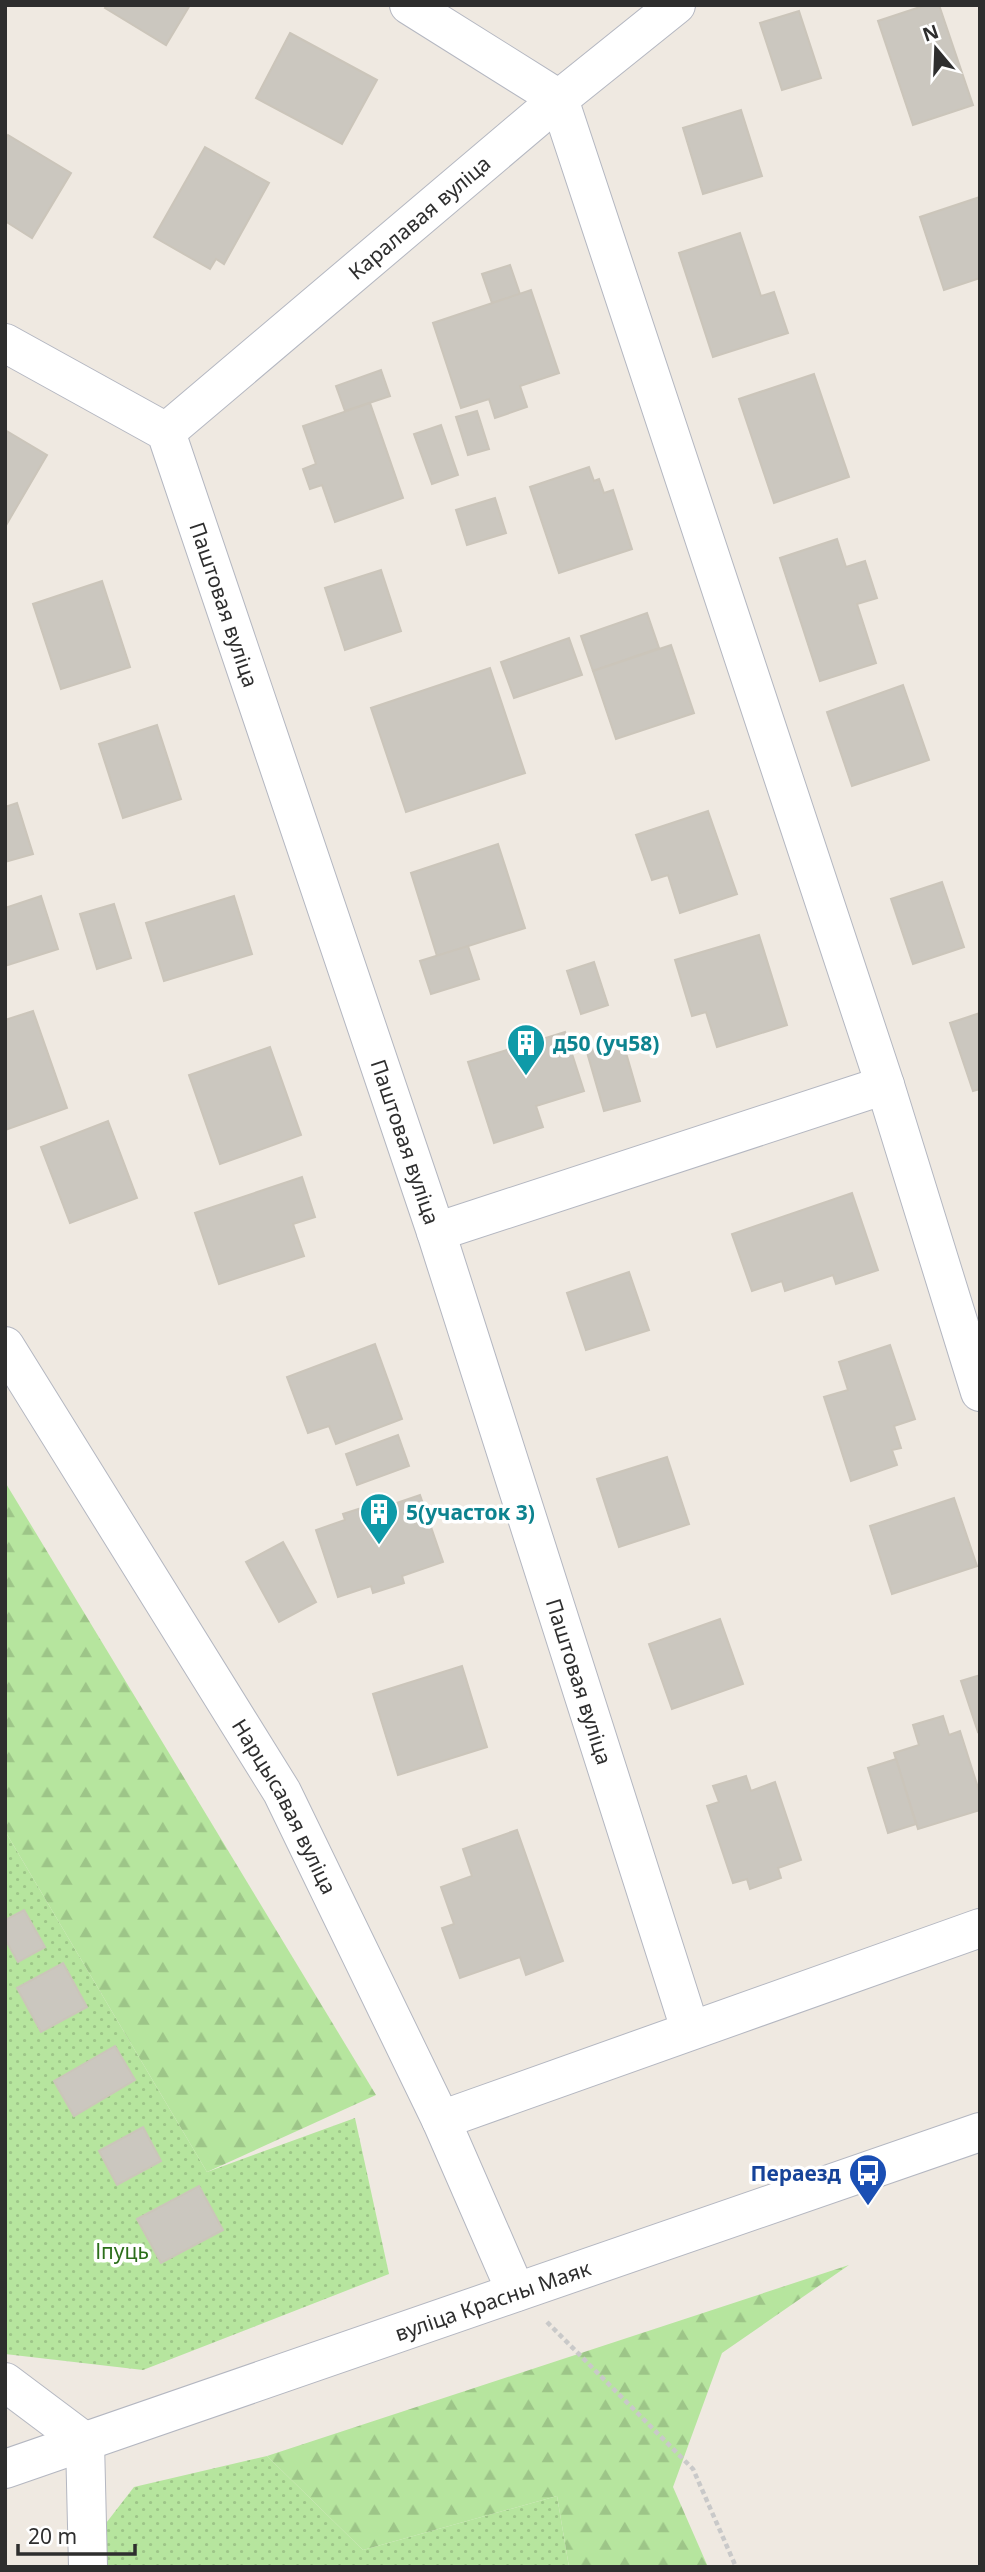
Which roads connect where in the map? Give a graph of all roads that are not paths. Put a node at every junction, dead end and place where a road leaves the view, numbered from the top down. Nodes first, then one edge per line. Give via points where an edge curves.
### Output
1 (409, 5) edge
2 (676, 5) edge
3 (559, 99) junction
4 (5, 343) edge
5 (166, 432) junction
6 (885, 1085) junction
7 (436, 1232) junction
8 (5, 1346) edge
9 (980, 1392) edge
10 (980, 1928) edge
11 (690, 2029) junction
12 (441, 2120) junction
13 (980, 2132) edge
14 (516, 2292) junction
15 (5, 2382) edge
16 (85, 2442) junction
17 (5, 2469) edge
18 (88, 2567) edge

1 - 3 street
2 - 3 street, Каралавая вуліца
3 - 5 street, Каралавая вуліца
3 - 6 street
4 - 5 street
5 - 7 street, Паштовая вуліца
6 - 7 street
6 - 9 street
7 - 11 street, Паштовая вуліца
8 - 12 street, Нарцысавая вуліца via 282,1791
10 - 11 street
11 - 12 street
12 - 14 street, Нарцысавая вуліца
13 - 14 street, вуліца Красны Маяк
14 - 16 street, вуліца Красны Маяк
15 - 16 street
16 - 17 street, вуліца Красны Маяк
16 - 18 street

